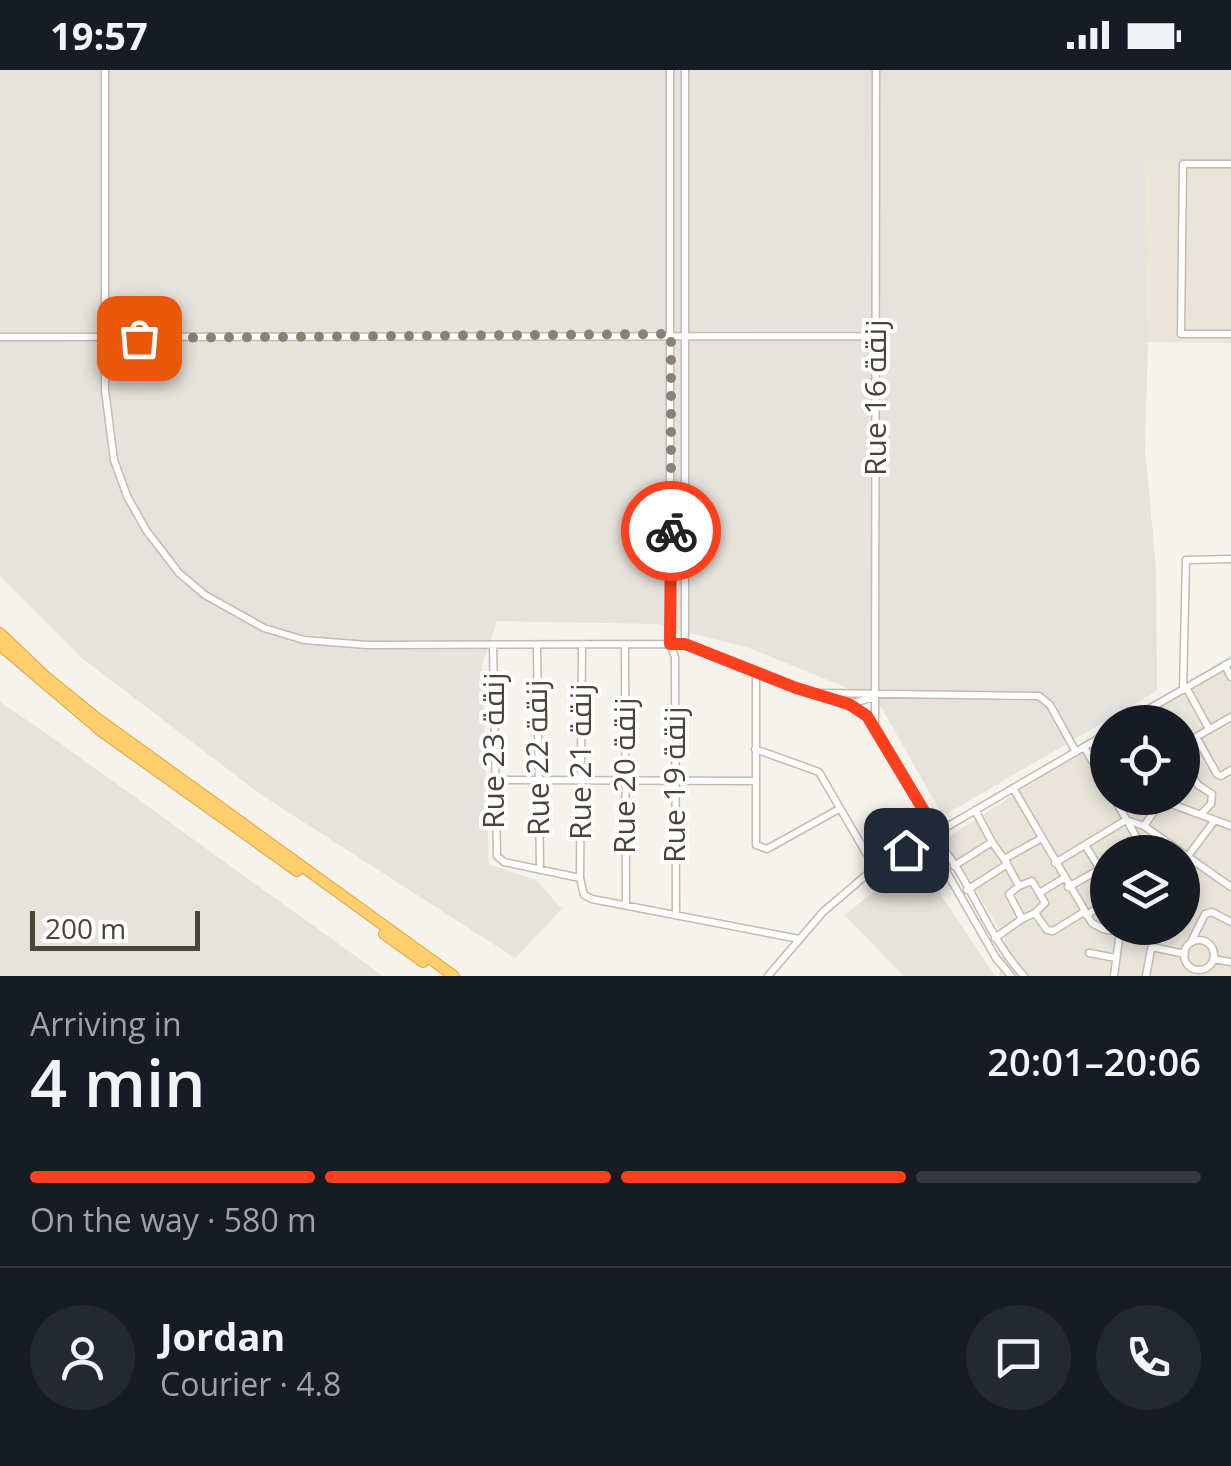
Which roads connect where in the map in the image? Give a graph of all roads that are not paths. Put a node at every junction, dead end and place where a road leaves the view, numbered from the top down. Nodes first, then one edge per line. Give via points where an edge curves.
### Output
1 (104, 70) edge
2 (670, 70) edge
3 (685, 70) edge
4 (876, 70) edge
5 (670, 135) junction
6 (684, 135) junction
7 (1231, 164) edge
8 (670, 197) junction
9 (685, 197) junction
10 (671, 334) junction
11 (1231, 334) edge
12 (685, 335) junction
13 (106, 336) junction
14 (876, 336) junction
15 (0, 337) edge
16 (685, 558) junction
17 (671, 559) junction
18 (1231, 559) edge
19 (0, 633) edge
20 (670, 644) junction
21 (685, 644) junction
22 (0, 645) edge
23 (493, 645) junction
24 (537, 646) junction
25 (582, 646) junction
26 (625, 646) junction
27 (675, 657) junction
28 (1228, 664) edge
29 (756, 670) junction
30 (1231, 677) edge
31 (1185, 689) junction
32 (815, 693) junction
33 (851, 694) junction
34 (876, 696) junction
35 (867, 700) junction
36 (849, 704) junction
37 (1156, 705) edge
38 (874, 714) junction
39 (1231, 717) edge
40 (875, 725) junction
41 (1209, 730) junction
42 (1200, 735) edge
43 (1090, 744) edge
44 (1200, 744) edge
45 (1084, 747) junction
46 (755, 748) junction
47 (1076, 752) junction
48 (1090, 757) edge
49 (1231, 770) edge
50 (496, 780) junction
51 (539, 780) junction
52 (581, 780) junction
53 (624, 780) junction
54 (676, 780) junction
55 (754, 781) junction
56 (1200, 783) edge
57 (1013, 788) junction
58 (839, 810) junction
59 (974, 810) junction
60 (1201, 814) joint
61 (1123, 815) edge
62 (1150, 815) edge
63 (1231, 815) edge
64 (1126, 820) junction
65 (1218, 821) junction
66 (1144, 826) junction
67 (1231, 826) edge
68 (931, 834) junction
69 (1135, 835) edge
70 (1157, 835) edge
71 (1040, 839) junction
72 (992, 842) junction
73 (1200, 842) edge
74 (1084, 845) junction
75 (1090, 853) edge
76 (869, 858) junction
77 (1006, 861) junction
78 (1055, 863) junction
79 (1200, 865) edge
80 (880, 866) junction
81 (954, 866) junction
82 (540, 870) junction
83 (871, 871) junction
84 (1090, 875) edge
85 (580, 878) junction
86 (1064, 878) junction
87 (1020, 886) junction
88 (1068, 887) junction
89 (1231, 887) edge
90 (967, 890) junction
91 (1041, 892) junction
92 (626, 905) junction
93 (1090, 911) edge
94 (1036, 912) junction
95 (676, 914) junction
96 (1085, 914) junction
97 (1022, 919) junction
98 (1090, 919) edge
99 (1200, 919) edge
100 (1231, 922) edge
101 (995, 938) junction
102 (799, 940) junction
103 (1200, 942) edge
104 (1118, 945) edge
105 (1151, 945) edge
106 (1160, 945) edge
107 (1187, 945) edge
108 (1090, 953) dead end
109 (1185, 954) junction
110 (1116, 958) junction
111 (1212, 958) junction
112 (1231, 962) edge
113 (442, 976) edge
114 (454, 976) edge
115 (768, 976) edge
116 (1012, 976) edge
117 (1024, 976) edge
118 (1114, 976) edge
119 (1146, 976) edge

1 - 13 street
2 - 5 street
3 - 6 street
4 - 14 street, Rue 16 زنقة
5 - 6 street
5 - 8 street
6 - 9 street
7 - 11 street via 1183,164 1181,334
8 - 9 street
8 - 10 street
9 - 12 street
10 - 12 street
10 - 13 street
10 - 17 street
12 - 14 street
12 - 16 street
13 - 15 street
13 - 23 street via 109,438 127,496 160,550 205,595 246,620 304,640
14 - 34 street, Rue 16 زنقة
16 - 17 street
16 - 21 street
17 - 20 street
18 - 31 street via 1186,560
19 - 114 highway via 94,716
20 - 21 street
20 - 26 street
20 - 27 street, Rue 19 زنقة
21 - 27 street
21 - 29 street
22 - 113 highway via 101,731
23 - 24 street
23 - 50 street, Rue 23 زنقة
24 - 25 street
24 - 51 street, Rue 22 زنقة
25 - 26 street
25 - 52 street, Rue 21 زنقة
26 - 53 street, Rue 20 زنقة
27 - 54 street, Rue 19 زنقة
28 - 30 street
28 - 31 street
29 - 32 street
29 - 46 street
31 - 37 street
31 - 41 street
32 - 33 street
32 - 36 street
33 - 34 street
33 - 35 street
34 - 35 street
34 - 38 street, Rue 16 زنقة
34 - 47 street via 1039,696
35 - 36 street
35 - 38 street
36 - 40 street
38 - 40 street, Rue 16 زنقة
39 - 41 street
40 - 68 street
41 - 42 street
43 - 45 street
44 - 49 street via 1217,774
45 - 47 street
45 - 48 street
46 - 55 street
46 - 58 street via 814,769
47 - 57 street
50 - 51 street
50 - 82 street, Rue 23 زنقة via 496,856
51 - 52 street
51 - 82 street, Rue 22 زنقة
52 - 53 street
52 - 85 street, Rue 21 زنقة
53 - 54 street
53 - 92 street, Rue 20 زنقة
54 - 55 street
54 - 95 street, Rue 19 زنقة
55 - 58 street via 758,848 766,850
56 - 60 street via 1213,795
57 - 59 street
57 - 71 street
58 - 76 street
59 - 68 street
59 - 72 street
60 - 65 street
61 - 64 street
62 - 66 street
63 - 65 street
64 - 66 street
64 - 69 street
64 - 74 street
65 - 67 street
65 - 73 street
66 - 70 street
68 - 80 street
68 - 81 street
68 - 116 street via 931,845
71 - 77 street
71 - 78 street
72 - 77 street
72 - 81 street
74 - 75 street
74 - 78 street
76 - 80 street
76 - 83 street
77 - 87 street
77 - 90 street
78 - 86 street
79 - 89 street
80 - 83 street
81 - 90 street
82 - 85 street
83 - 102 street
84 - 88 street
85 - 92 street via 589,898
86 - 88 street
86 - 91 street
87 - 91 street via 1032,881
87 - 97 street via 1009,896
88 - 96 street
90 - 101 street
91 - 94 street via 1046,902
92 - 95 street
93 - 96 street
94 - 96 street via 1049,931
94 - 97 street
95 - 102 street
96 - 98 street
97 - 101 street
99 - 100 street via 1209,912
101 - 117 street
102 - 115 street
103 - 111 street via 1213,946
104 - 110 street
105 - 119 street
106 - 109 street
107 - 109 street
108 - 110 street
109 - 111 street via 1186,965 1206,970
110 - 118 street
111 - 112 street

